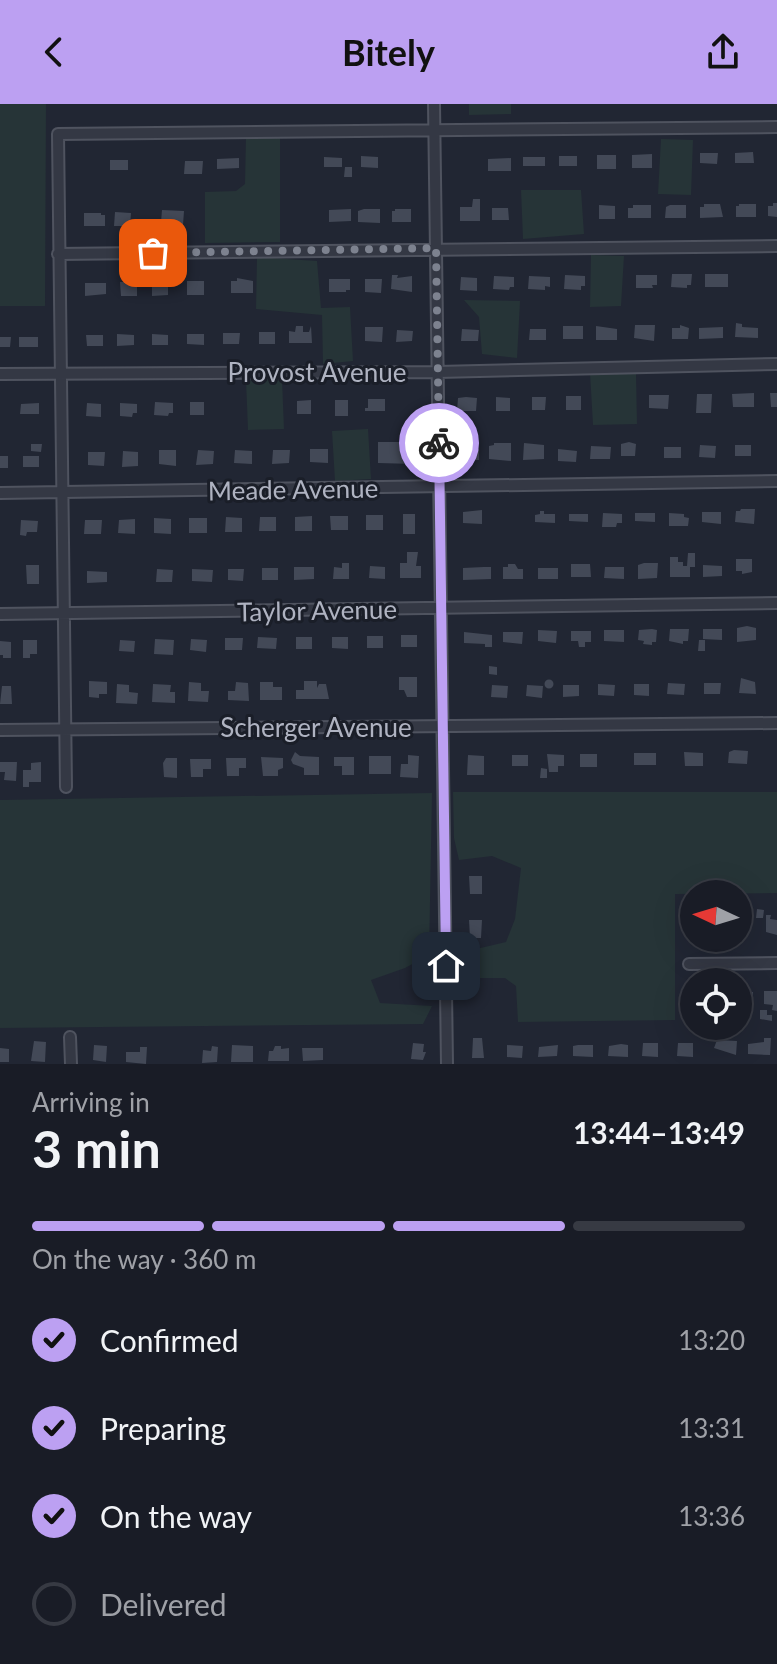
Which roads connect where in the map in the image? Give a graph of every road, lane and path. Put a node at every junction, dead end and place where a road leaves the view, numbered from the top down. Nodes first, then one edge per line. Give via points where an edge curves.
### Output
1 (434, 104) edge
2 (777, 127) edge
3 (435, 131) junction
4 (777, 246) edge
5 (436, 248) junction
6 (58, 254) junction
7 (777, 364) edge
8 (60, 372) junction
9 (438, 372) junction
10 (0, 374) edge
11 (777, 481) edge
12 (440, 488) junction
13 (62, 492) junction
14 (0, 493) edge
15 (777, 603) edge
16 (441, 608) junction
17 (0, 614) edge
18 (63, 614) junction
19 (777, 723) edge
20 (443, 726) junction
21 (66, 729) junction
22 (0, 730) edge
23 (66, 787) dead end
24 (777, 963) edge
25 (689, 964) dead end
26 (70, 1037) dead end
27 (71, 1064) edge
28 (447, 1064) edge

1 - 3 street
2 - 3 street
3 - 5 street
3 - 6 street via 58,134
4 - 5 street
5 - 6 street
5 - 9 street
6 - 8 street
7 - 9 street, Provost Avenue
8 - 9 street, Provost Avenue
8 - 10 street, Provost Avenue
8 - 13 street
9 - 12 street
11 - 12 street, Meade Avenue
12 - 13 street, Meade Avenue
12 - 16 street
13 - 14 street, Meade Avenue
13 - 18 street
15 - 16 street, Taylor Avenue
16 - 18 street, Taylor Avenue
16 - 20 street
17 - 18 street, Taylor Avenue
18 - 21 street
19 - 20 street, Scherger Avenue
20 - 21 street, Scherger Avenue
20 - 28 street
21 - 22 street, Scherger Avenue
21 - 23 street
24 - 25 street
26 - 27 street

